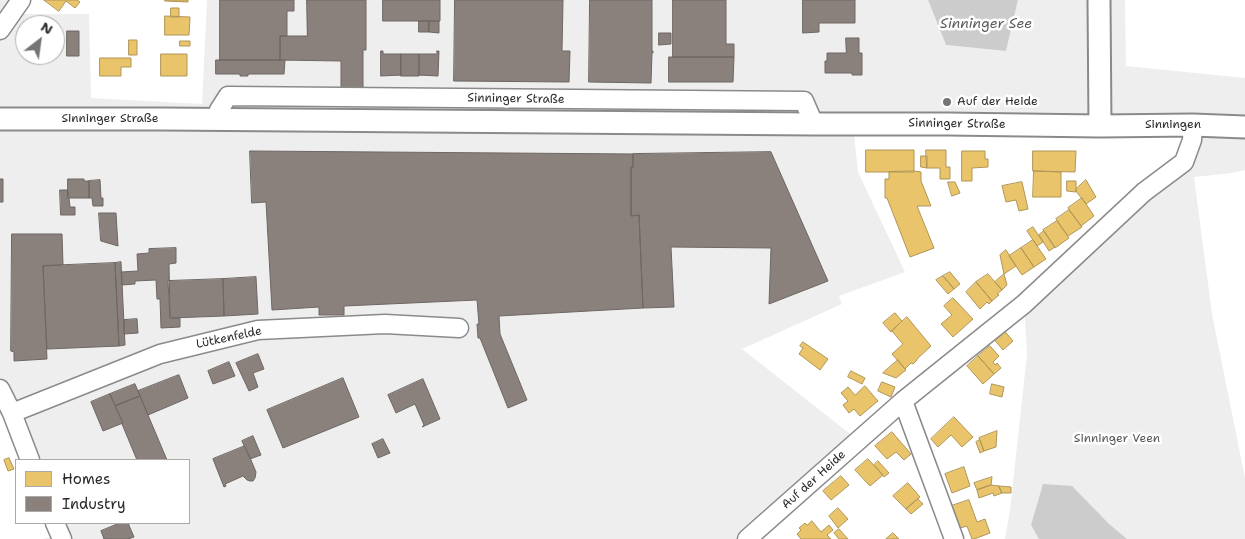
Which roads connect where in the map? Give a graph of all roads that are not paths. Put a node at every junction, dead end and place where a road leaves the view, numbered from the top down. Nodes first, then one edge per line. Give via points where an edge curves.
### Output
1 (21, 0) edge
2 (1099, 0) edge
3 (0, 30) edge
4 (0, 119) edge
5 (1193, 125) junction
6 (1100, 126) junction
7 (1245, 126) edge
8 (458, 328) dead end
9 (0, 389) edge
10 (903, 401) junction
11 (12, 413) junction
12 (30, 459) edge
13 (55, 524) edge
14 (62, 539) edge
15 (747, 539) edge
16 (954, 539) edge

1 - 3 street
2 - 6 main road
4 - 6 main road, Sinninger Straße
5 - 6 main road, Sinningen
5 - 7 main road, Sinningen
5 - 10 street, Auf der Heide via 1192,140 1184,162 1144,192 1024,304
8 - 11 street, Lütkenfelde via 385,324 258,330 160,354
9 - 11 street
10 - 15 street, Auf der Heide
10 - 16 street
11 - 12 street
13 - 14 street

